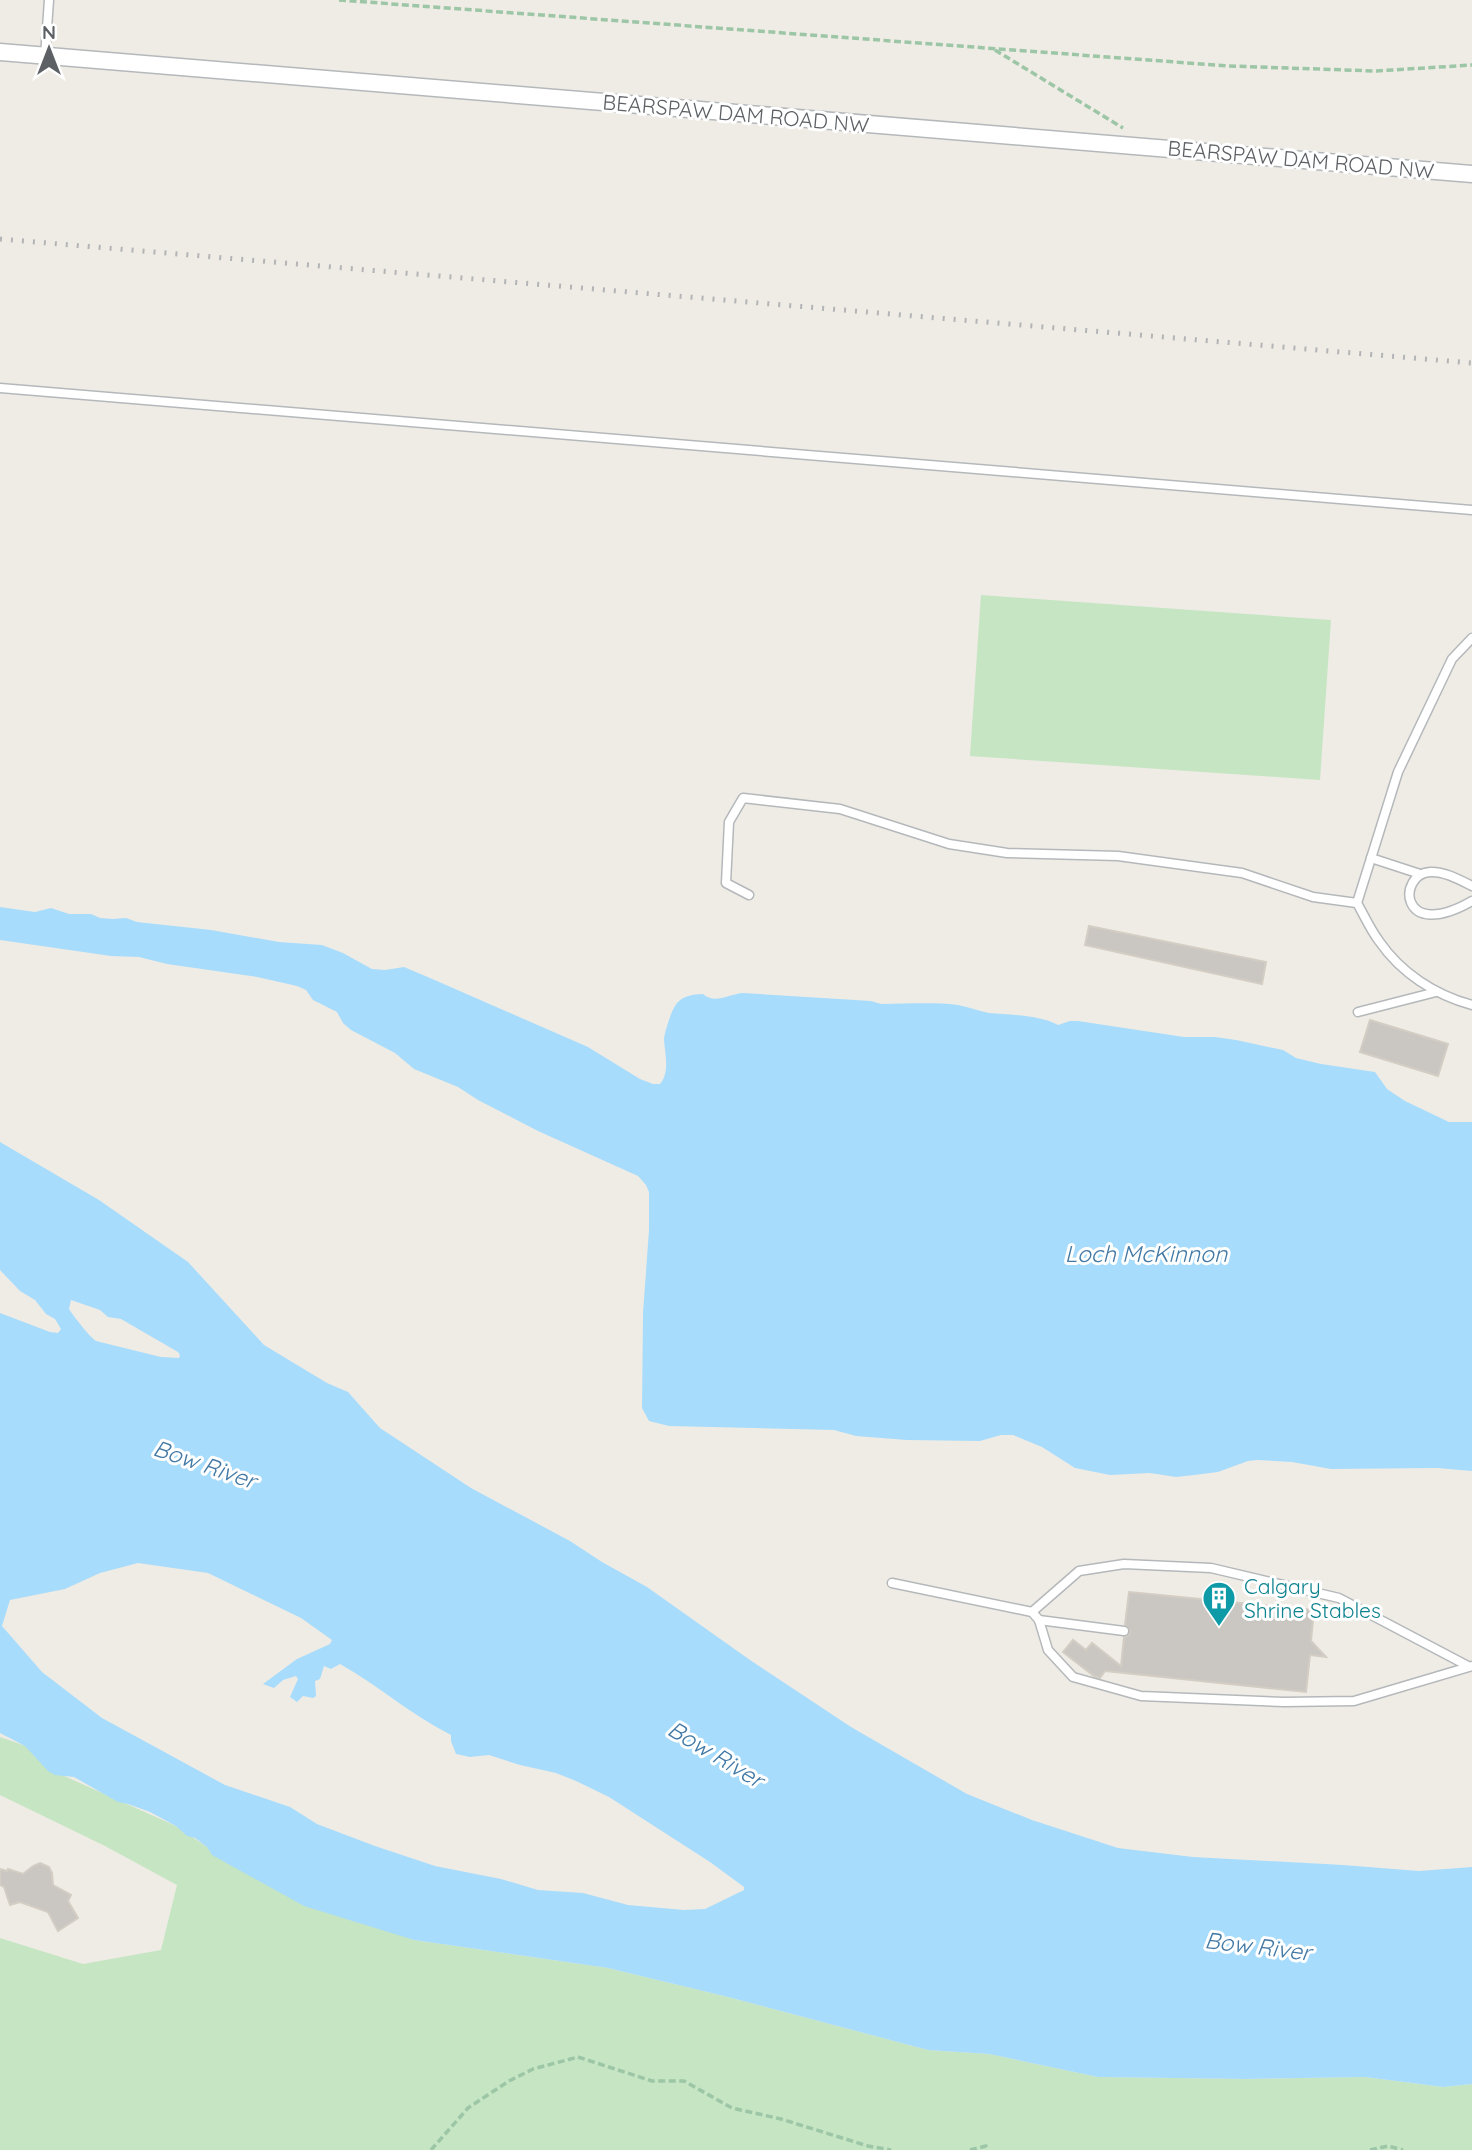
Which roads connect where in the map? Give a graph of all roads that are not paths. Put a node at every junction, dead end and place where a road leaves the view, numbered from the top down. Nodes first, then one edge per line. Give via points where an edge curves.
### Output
1 (50, 0) edge
2 (0, 52) edge
3 (45, 56) junction
4 (1472, 174) edge
5 (0, 388) edge
6 (1472, 510) edge
7 (1472, 638) edge
8 (1371, 858) junction
9 (1420, 874) junction
10 (1472, 886) edge
11 (749, 895) dead end
12 (1472, 901) edge
13 (1357, 903) junction
14 (1436, 992) junction
15 (1472, 1006) edge
16 (1358, 1012) dead end
17 (892, 1583) dead end
18 (1032, 1612) junction
19 (1039, 1620) junction
20 (1124, 1631) dead end
21 (1470, 1666) edge

1 - 3 lane
2 - 3 street, BEARSPAW DAM ROAD NW
3 - 4 street, BEARSPAW DAM ROAD NW
5 - 6 lane
7 - 8 lane via 1452,659 1398,772
8 - 9 lane
8 - 13 lane
9 - 10 lane via 1440,873
9 - 12 lane via 1409,890 1412,907 1419,912 1437,916
11 - 13 lane via 726,883 729,822 743,798 840,809 948,844 1007,853 1118,856 1242,873 1313,897
13 - 14 lane via 1379,942 1406,971
14 - 15 lane
14 - 16 lane
17 - 18 lane
18 - 19 lane
18 - 21 lane via 1079,1571 1124,1564 1211,1568 1339,1598
19 - 20 lane
19 - 21 lane via 1048,1650 1073,1677 1141,1696 1354,1701

